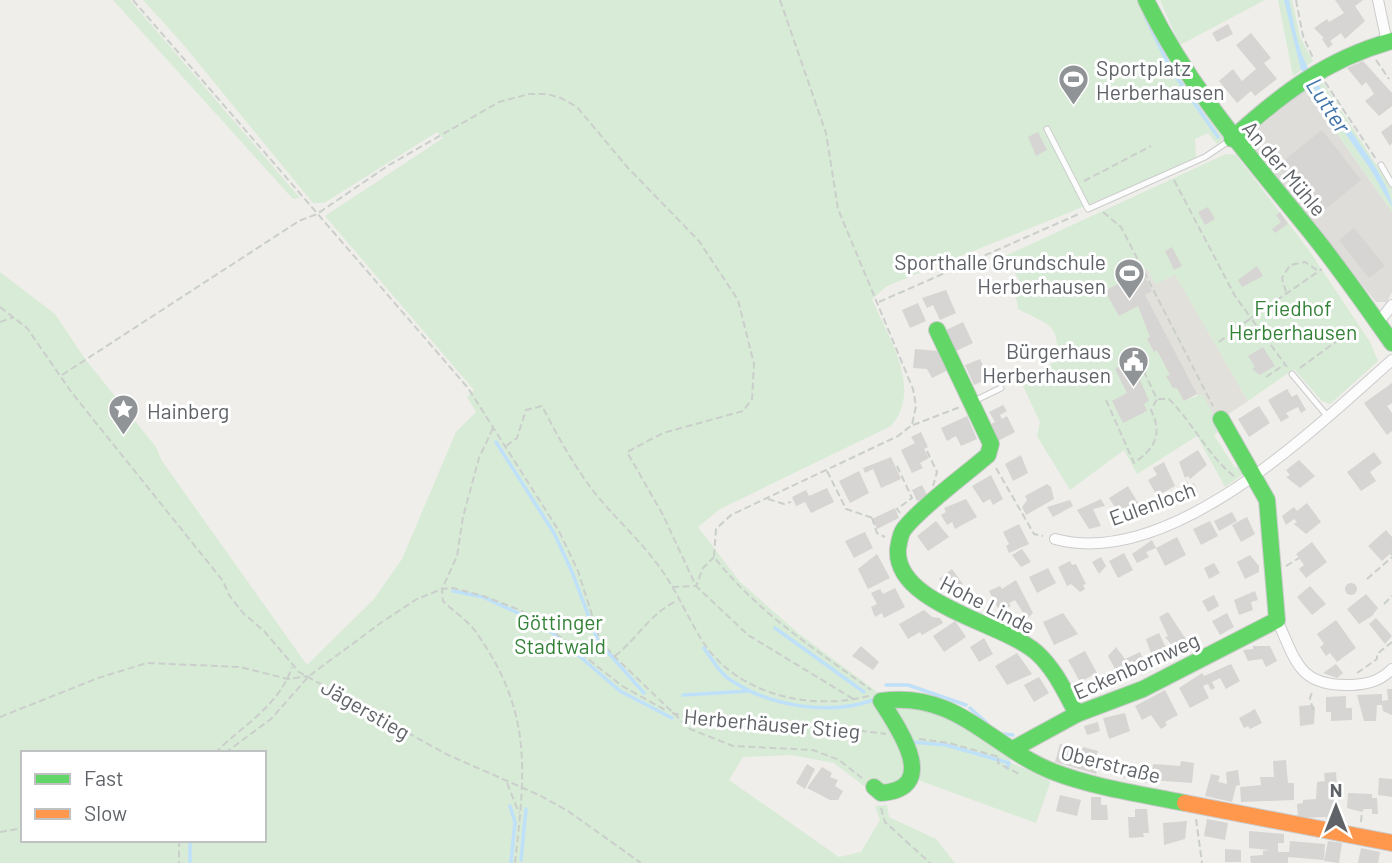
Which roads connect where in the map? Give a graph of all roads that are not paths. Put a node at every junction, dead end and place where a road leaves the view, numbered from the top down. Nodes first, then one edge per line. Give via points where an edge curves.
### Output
1 (1146, 0) edge
2 (1378, 0) edge
3 (1389, 41) edge
4 (1047, 129) dead end
5 (1232, 139) junction
6 (1381, 165) road end
7 (1392, 184) edge
8 (1392, 305) edge
9 (1378, 323) junction
10 (937, 330) dead end
11 (1392, 343) edge
12 (1392, 360) edge
13 (1292, 374) road end
14 (1001, 388) dead end
15 (971, 403) junction
16 (1328, 417) junction
17 (1221, 419) road end
18 (1250, 480) junction
19 (1055, 539) road end
20 (1278, 621) junction
21 (1392, 670) edge
22 (1077, 714) junction
23 (1011, 755) junction
24 (873, 787) road end
25 (1392, 843) edge

1 - 5 street, An der Mühle via 1175,60
2 - 3 street
3 - 5 street via 1317,68
4 - 5 lane via 1088,209 1171,174
5 - 9 street, An der Mühle via 1328,254
6 - 7 lane
8 - 9 street
9 - 11 street, An der Mühle
10 - 15 street, Hohe Linde
12 - 16 street, Eulenloch
13 - 16 lane
14 - 15 lane
15 - 22 street, Hohe Linde via 988,436 988,455 903,530 897,561 906,578 929,598 1012,635 1033,650 1050,667
16 - 18 street, Eulenloch
17 - 18 street
18 - 19 street, Eulenloch via 1195,513 1122,538 1080,546
18 - 20 street via 1267,500
20 - 21 street via 1303,670 1317,683 1367,684
20 - 22 street, Eckenbornweg via 1143,689
22 - 23 street, Eckenbornweg
23 - 24 street, Oberstraße via 944,705 919,698 881,701 911,755 912,773 898,789
23 - 25 street, Oberstraße via 1061,774 1194,805

